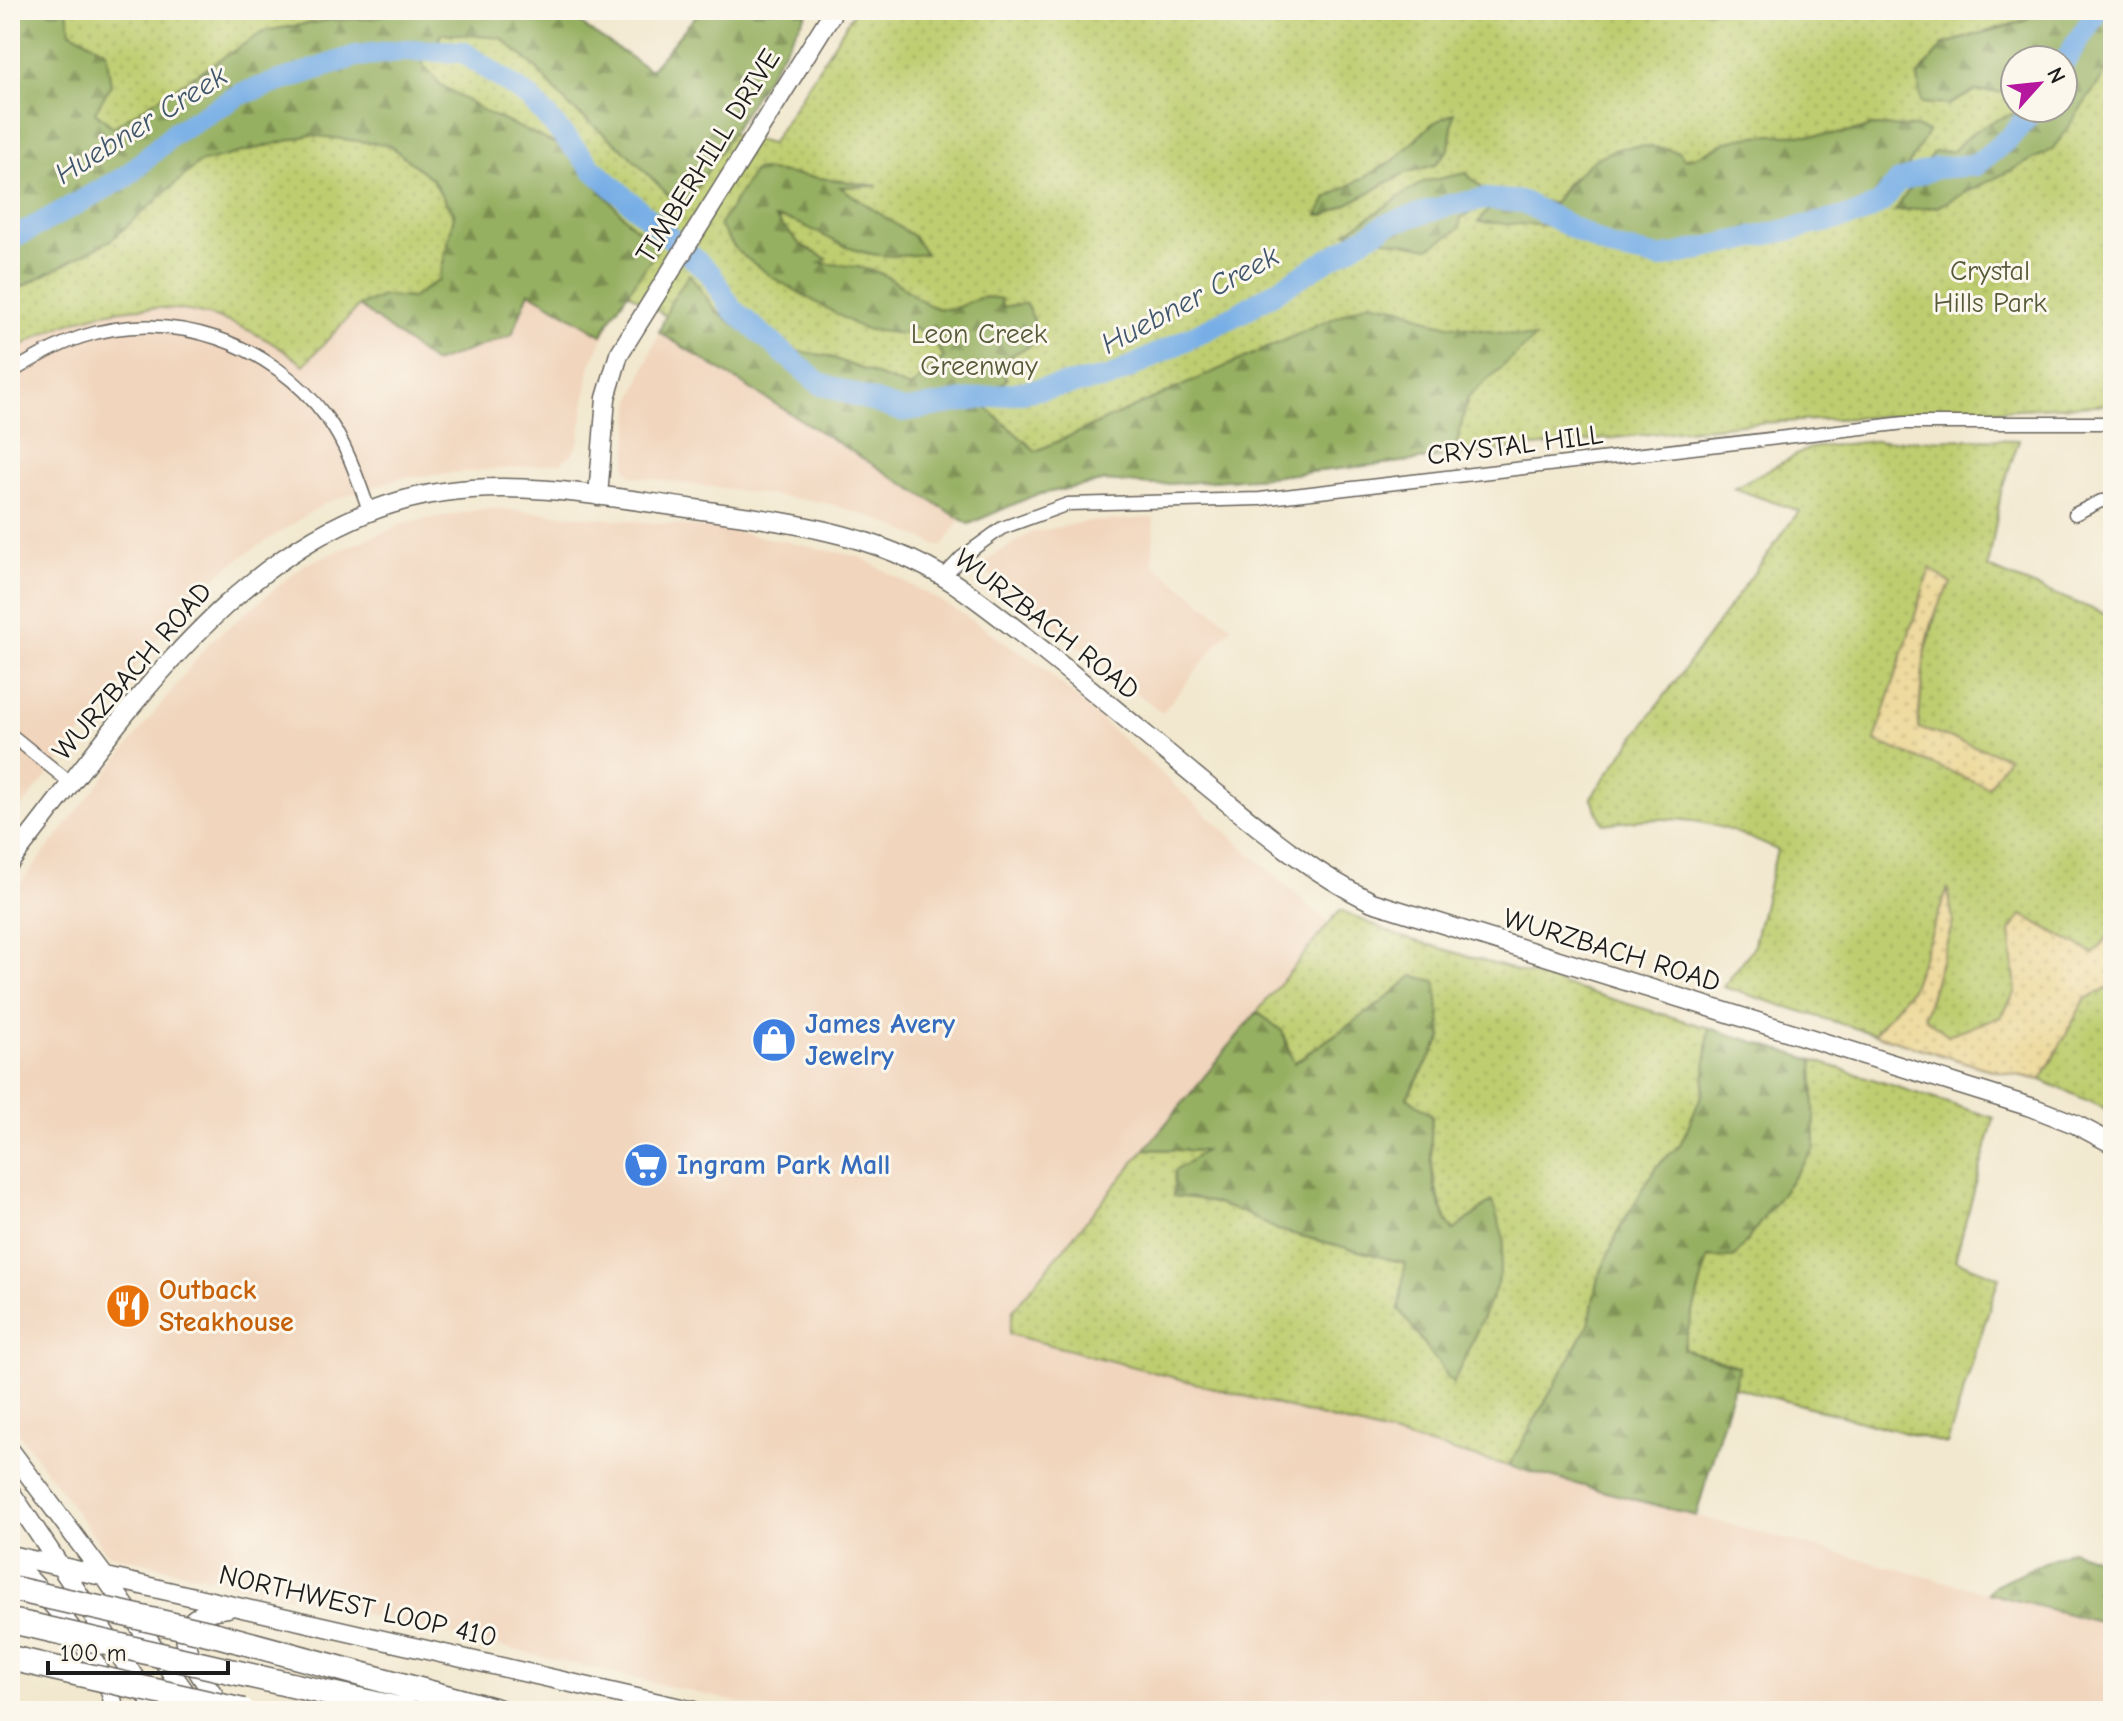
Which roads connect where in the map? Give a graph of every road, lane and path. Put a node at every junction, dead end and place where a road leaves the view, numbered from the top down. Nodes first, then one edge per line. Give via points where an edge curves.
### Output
1 (834, 10) edge
2 (10, 373) edge
3 (2113, 423) edge
4 (598, 496) junction
5 (2113, 501) edge
6 (370, 513) junction
7 (2075, 514) dead end
8 (944, 576) junction
9 (10, 734) edge
10 (72, 784) junction
11 (10, 862) edge
12 (2113, 1144) edge
13 (10, 1450) edge
14 (10, 1491) edge
15 (10, 1555) edge
16 (10, 1562) edge
17 (60, 1567) junction
18 (105, 1577) junction
19 (10, 1588) edge
20 (239, 1608) junction
21 (22, 1623) edge
22 (10, 1658) edge
23 (113, 1711) edge
24 (157, 1711) edge
25 (198, 1711) edge
26 (226, 1711) edge
27 (243, 1711) edge
28 (407, 1711) edge
29 (497, 1711) edge
30 (694, 1711) edge

1 - 4 main road, TIMBERHILL DRIVE via 629,333 611,375
2 - 6 street via 62,344 106,330 158,327 220,338 280,370 314,402 340,439
3 - 8 street, CRYSTAL HILL via 1905,423 1260,499 1068,504 1002,528
4 - 6 main road, WURZBACH ROAD via 524,489 457,491
4 - 8 main road, WURZBACH ROAD via 838,532
5 - 7 street
6 - 10 main road, WURZBACH ROAD via 288,553 217,610
8 - 12 main road, WURZBACH ROAD via 1275,842 1335,884 1372,902 2034,1108
9 - 10 street
10 - 11 main road, WURZBACH ROAD
13 - 18 main road
14 - 17 main road
15 - 17 main road, NORTHWEST LOOP 410
16 - 23 main road via 41,1589 106,1681
17 - 18 main road, NORTHWEST LOOP 410
17 - 24 main road
18 - 20 main road, NORTHWEST LOOP 410
18 - 25 main road
19 - 29 highway, bridge via 217,1635
20 - 26 main road via 201,1615 184,1636 189,1655
20 - 30 main road, NORTHWEST LOOP 410
21 - 28 highway, bridge
22 - 27 highway, bridge

